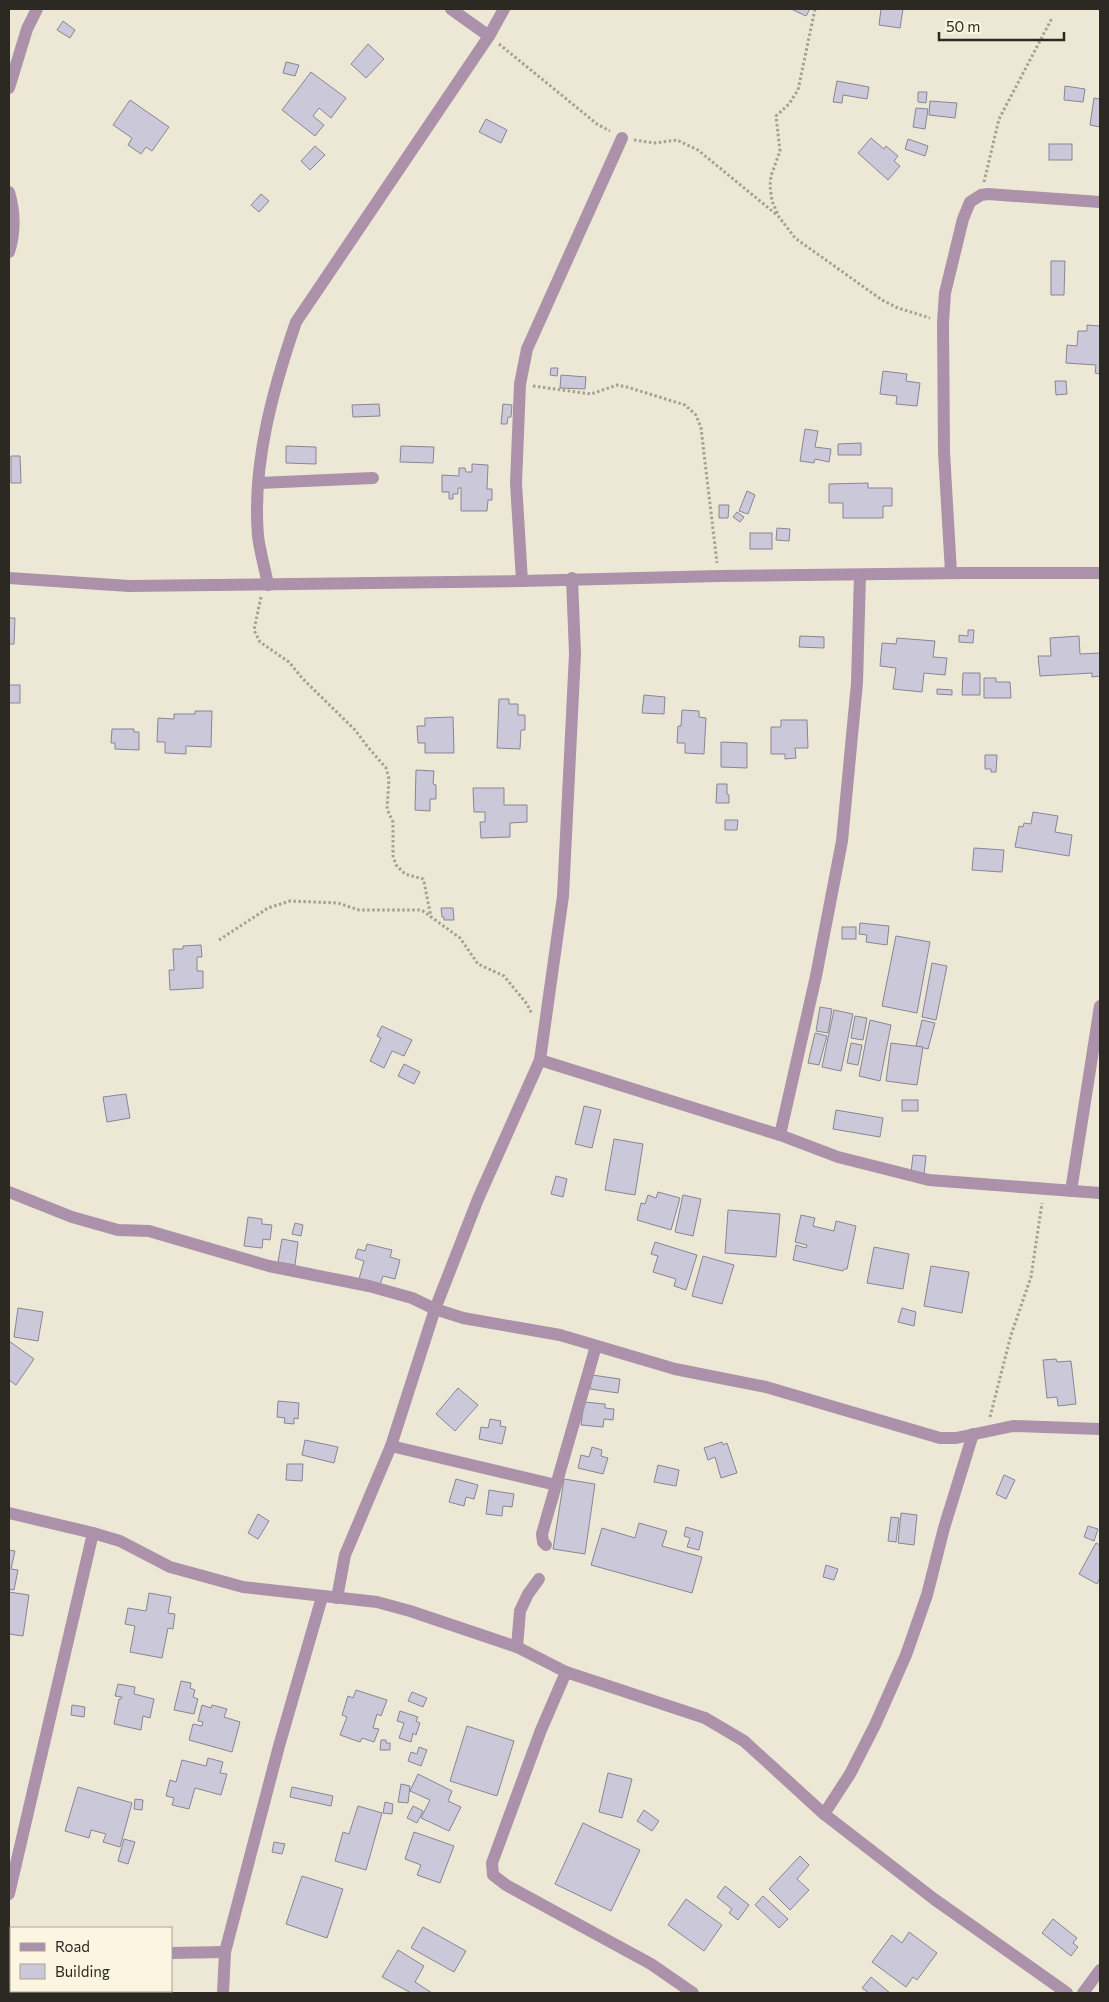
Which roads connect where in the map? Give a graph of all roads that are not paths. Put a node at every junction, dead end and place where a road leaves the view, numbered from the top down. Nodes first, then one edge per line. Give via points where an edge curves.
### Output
1 (37, 9) edge
2 (451, 9) edge
3 (504, 9) edge
4 (489, 36) junction
5 (9, 88) edge
6 (622, 138) dead end
7 (9, 192) edge
8 (1100, 202) edge
9 (9, 252) edge
10 (373, 478) dead end
11 (259, 483) junction
12 (951, 573) junction
13 (1100, 574) edge
14 (860, 575) junction
15 (9, 578) edge
16 (572, 578) junction
17 (522, 581) junction
18 (266, 584) junction
19 (1100, 1006) edge
20 (540, 1060) junction
21 (780, 1135) junction
22 (1071, 1191) junction
23 (9, 1192) edge
24 (1100, 1193) edge
25 (435, 1309) junction
26 (596, 1346) junction
27 (1100, 1429) edge
28 (973, 1434) junction
29 (391, 1446) junction
30 (556, 1485) junction
31 (9, 1513) edge
32 (93, 1533) junction
33 (546, 1545) dead end
34 (539, 1579) dead end
35 (322, 1597) junction
36 (337, 1598) junction
37 (517, 1647) junction
38 (566, 1672) junction
39 (824, 1814) junction
40 (9, 1894) edge
41 (225, 1952) junction
42 (172, 1953) edge
43 (1100, 1970) edge
44 (223, 1993) edge
45 (692, 1993) edge
46 (1067, 1993) edge
47 (1083, 1993) edge

1 - 5 street via 27,29
2 - 4 street
3 - 4 street
4 - 11 street via 296,322 267,419
6 - 17 street via 527,349 520,384 516,482
7 - 9 street via 14,237
8 - 12 street via 988,194 970,202 963,219 945,293 943,322 944,452
10 - 11 street
11 - 18 street via 258,536
12 - 13 street
12 - 14 street
14 - 16 street
14 - 21 street via 857,682 842,841
15 - 18 street via 128,586
16 - 17 street
16 - 20 street via 575,654 563,896
17 - 18 street
19 - 22 street
20 - 21 street
20 - 25 street via 478,1199
21 - 22 street via 838,1157 913,1177
22 - 24 street
23 - 25 street via 112,1229 149,1231 269,1266 369,1286 412,1298
25 - 26 street via 463,1318 560,1335
25 - 29 street
26 - 28 street via 675,1369 766,1387 940,1438
26 - 30 street
27 - 28 street via 1021,1426
28 - 39 street via 927,1595 906,1655 850,1774
29 - 30 street
29 - 36 street via 345,1555
30 - 33 street via 542,1534
31 - 32 street
32 - 35 street via 120,1541 170,1567 243,1587
32 - 40 street
34 - 37 street via 520,1611
35 - 36 street
35 - 41 street
36 - 37 street via 377,1602
37 - 38 street
38 - 39 street via 705,1718 744,1741
38 - 45 street via 492,1863 494,1875 506,1886 651,1964
39 - 46 street via 934,1899
41 - 42 street
41 - 44 street
43 - 47 street

